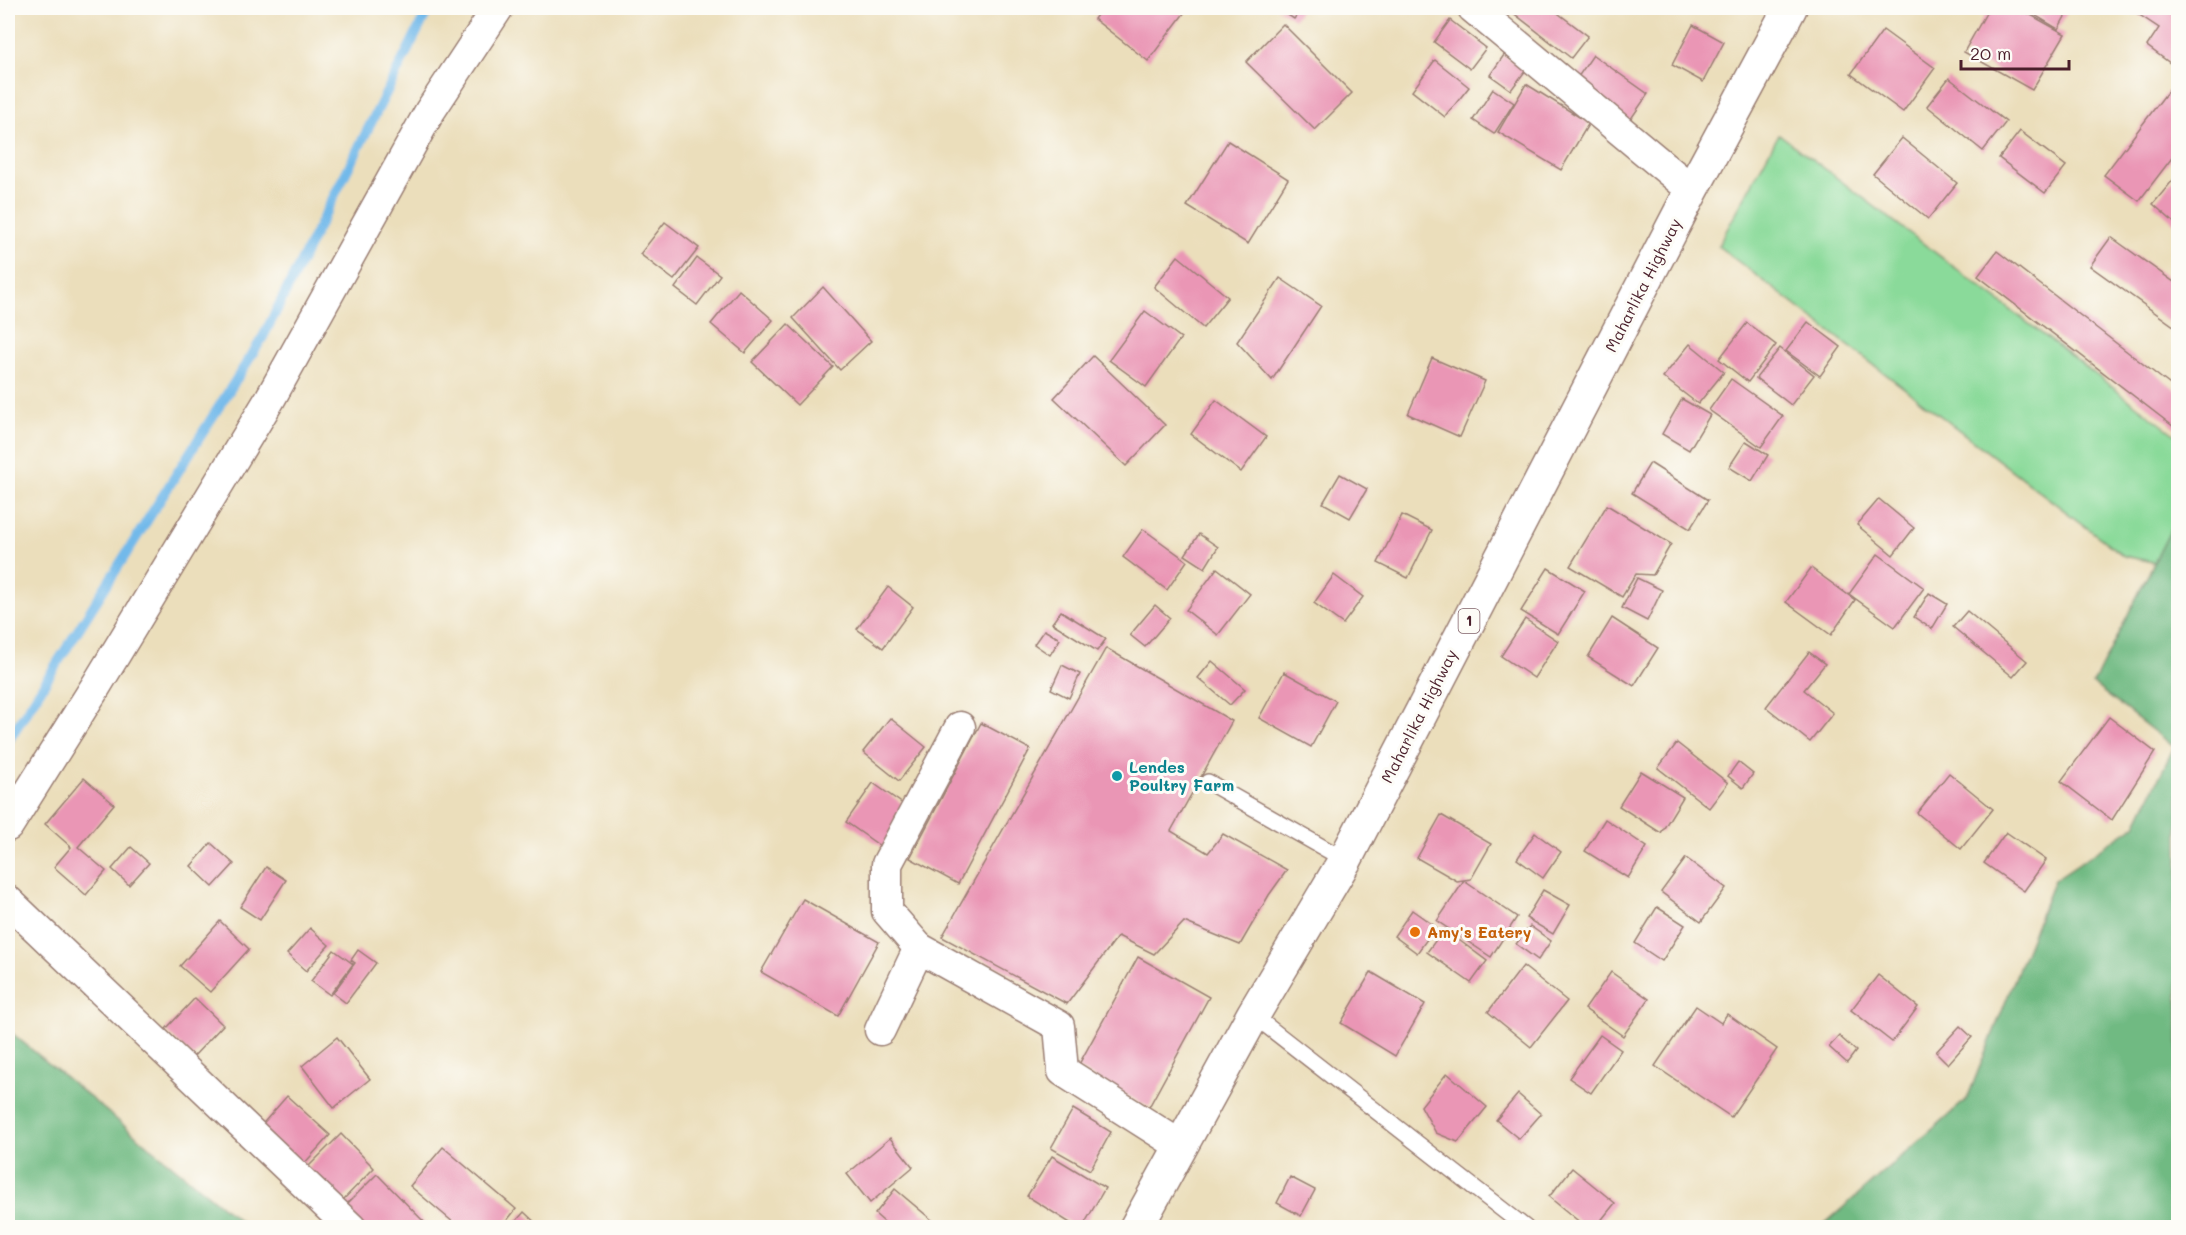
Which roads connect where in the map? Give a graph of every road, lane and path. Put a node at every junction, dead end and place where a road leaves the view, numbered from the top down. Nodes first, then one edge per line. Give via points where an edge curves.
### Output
1 (498, 8) edge
2 (1473, 8) edge
3 (1790, 8) edge
4 (1692, 190) junction
5 (960, 728) dead end
6 (1208, 782) dead end
7 (8, 826) edge
8 (1345, 860) junction
9 (8, 901) edge
10 (920, 948) junction
11 (1253, 1016) junction
12 (880, 1030) dead end
13 (1181, 1146) junction
14 (351, 1227) edge
15 (1136, 1227) edge
16 (1526, 1227) edge

1 - 7 street via 430,111 258,420
2 - 4 street
3 - 4 highway, Maharlika Highway / 1
4 - 8 highway, Maharlika Highway / 1
5 - 10 street via 887,864 886,910
6 - 8 lane
8 - 11 highway, Maharlika Highway / 1
9 - 14 street
10 - 12 street
10 - 13 street via 1059,1026 1063,1071
11 - 13 highway, Maharlika Highway / 1
11 - 16 lane
13 - 15 highway, Maharlika Highway / 1

